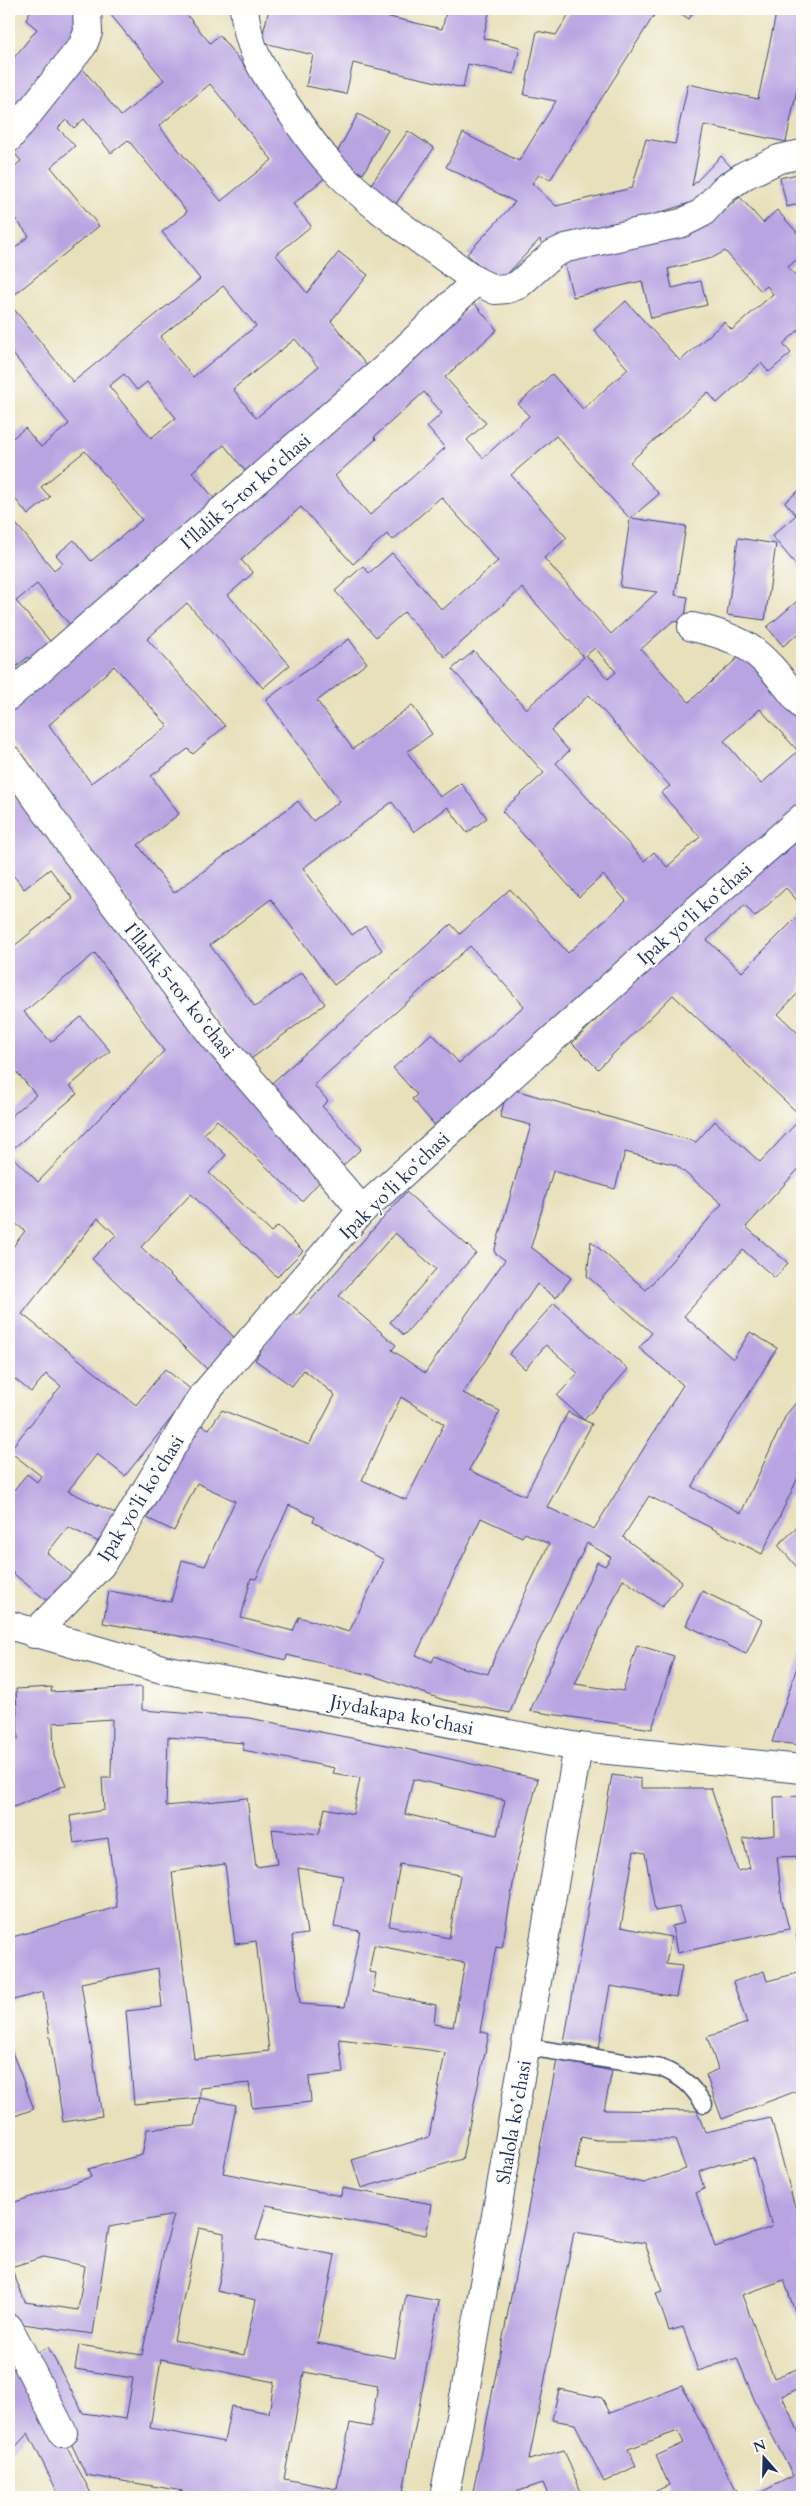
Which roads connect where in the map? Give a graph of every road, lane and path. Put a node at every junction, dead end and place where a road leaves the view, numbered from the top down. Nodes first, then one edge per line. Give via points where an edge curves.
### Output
1 (87, 9) edge
2 (244, 9) edge
3 (9, 138) edge
4 (802, 154) edge
5 (476, 281) junction
6 (692, 627) dead end
7 (9, 696) edge
8 (802, 705) edge
9 (9, 760) edge
10 (802, 818) edge
11 (362, 1210) junction
12 (9, 1625) edge
13 (34, 1634) junction
14 (578, 1747) junction
15 (802, 1769) edge
16 (526, 2047) junction
17 (704, 2104) dead end
18 (9, 2328) edge
19 (63, 2433) dead end
20 (444, 2497) edge

1 - 3 street via 88,32 83,45
2 - 5 street via 249,41 258,64 332,166 358,191
4 - 5 street via 779,159 745,175 722,190 702,213 682,223 566,248 552,254 518,285 507,289 495,290
5 - 7 street, Iʻllalik 5-tor koʻchasi via 383,370
6 - 8 street via 722,633 743,643 762,657
9 - 11 street, Iʻllalik 5-tor koʻchasi via 213,1036
10 - 11 street, Ipak yoʻli koʻchasi
11 - 13 street, Ipak yoʻli koʻchasi via 201,1398 100,1564
12 - 13 street, Jiydakapa ko'chasi
13 - 14 street, Jiydakapa ko'chasi via 162,1669
14 - 15 street, Jiydakapa ko'chasi
14 - 16 street, Shalola koʻchasi
16 - 17 lane via 661,2068 691,2085
16 - 20 street, Shalola koʻchasi
18 - 19 street

